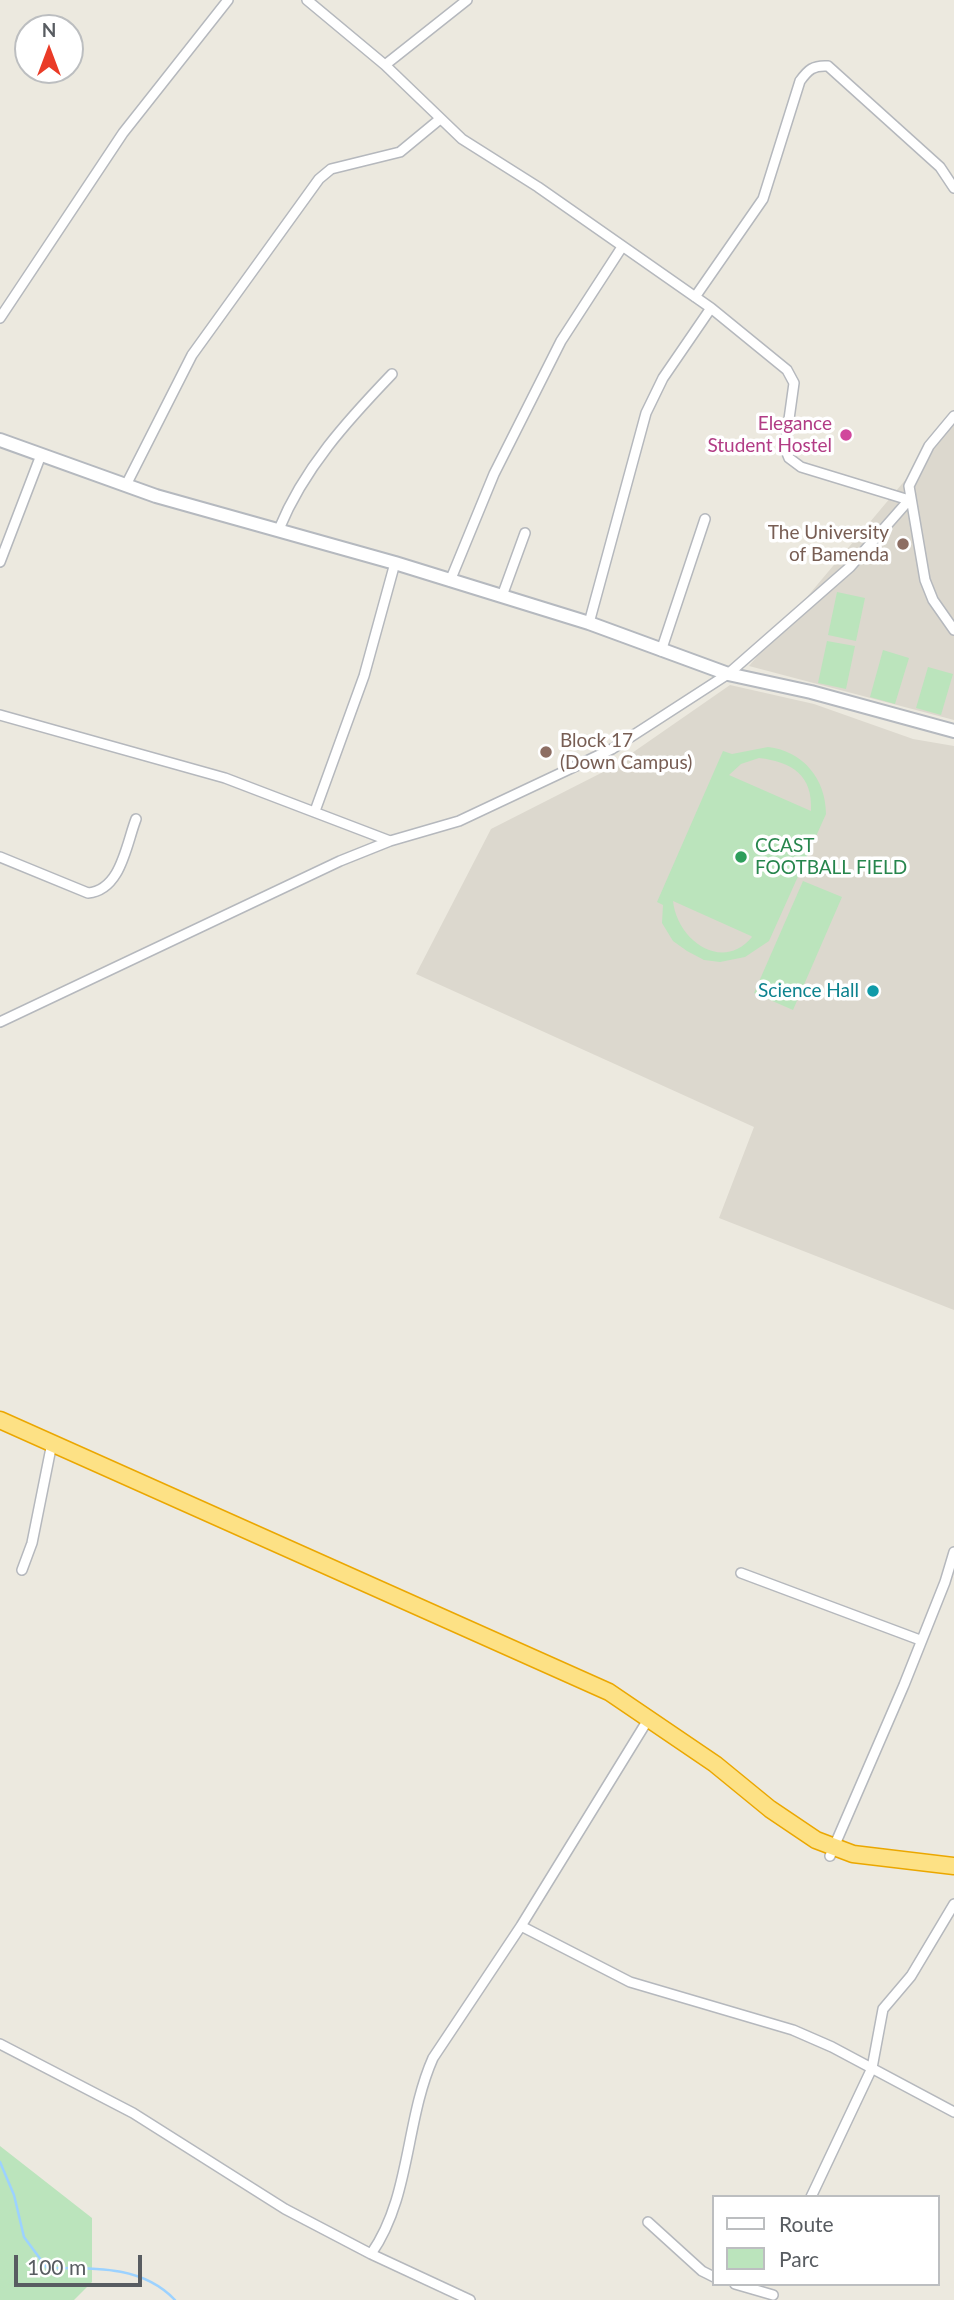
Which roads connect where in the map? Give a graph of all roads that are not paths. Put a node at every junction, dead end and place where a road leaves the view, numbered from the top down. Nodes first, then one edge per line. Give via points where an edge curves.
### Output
1 (228, 0) edge
2 (307, 0) edge
3 (467, 0) edge
4 (385, 65) junction
5 (440, 119) junction
6 (954, 188) edge
7 (622, 247) junction
8 (695, 297) junction
9 (711, 308) junction
10 (0, 318) edge
11 (392, 374) dead end
12 (954, 416) edge
13 (0, 440) edge
14 (41, 455) junction
15 (126, 485) junction
16 (909, 500) junction
17 (705, 519) dead end
18 (279, 529) junction
19 (525, 533) dead end
20 (0, 562) edge
21 (395, 563) junction
22 (450, 581) junction
23 (502, 596) junction
24 (589, 623) junction
25 (954, 630) edge
26 (661, 651) junction
27 (728, 674) junction
28 (0, 715) edge
29 (954, 731) edge
30 (315, 811) junction
31 (136, 819) dead end
32 (390, 841) junction
33 (0, 857) edge
34 (0, 1022) edge
35 (0, 1420) edge
36 (52, 1443) junction
37 (954, 1552) edge
38 (22, 1570) dead end
39 (741, 1573) dead end
40 (920, 1640) junction
41 (649, 1717) junction
42 (832, 1852) junction
43 (954, 1866) edge
44 (954, 1874) edge
45 (954, 1904) edge
46 (521, 1926) junction
47 (0, 2045) edge
48 (872, 2068) junction
49 (954, 2112) edge
50 (812, 2195) edge
51 (648, 2222) dead end
52 (371, 2254) junction
53 (712, 2276) edge
54 (741, 2286) edge
55 (772, 2298) edge
56 (470, 2300) edge

1 - 10 street via 123,133
2 - 4 street
3 - 4 street
4 - 5 street
5 - 7 street via 462,139
5 - 15 street via 400,152 331,169 319,178 192,355
6 - 8 street via 940,167 828,66 818,65 800,81 764,199
7 - 8 street
7 - 22 street via 561,341 494,474
8 - 9 street
9 - 16 street via 787,370 794,383 785,448 789,458 800,467
9 - 24 street via 646,412
11 - 18 street via 332,437
12 - 16 street via 917,466
13 - 14 street
14 - 15 street
14 - 20 street
15 - 18 street
16 - 25 street via 925,580
16 - 27 street via 850,567
17 - 26 street
18 - 21 street
19 - 23 street
21 - 22 street
21 - 30 street via 365,677
22 - 23 street
23 - 24 street
24 - 26 street
26 - 27 street
27 - 29 street
27 - 32 street via 612,749 458,821
28 - 30 street via 225,778
30 - 32 street
31 - 33 street via 113,881 101,892 88,893
32 - 34 street
35 - 36 highway
36 - 38 street via 32,1543
36 - 41 highway via 609,1692
37 - 40 street
39 - 40 street
40 - 42 street
41 - 42 highway
41 - 46 street
42 - 43 highway
42 - 44 highway via 885,1867
45 - 48 street via 911,1976 883,2009
46 - 48 street via 629,1982 793,2030
46 - 52 street via 433,2058 423,2080 391,2219
47 - 52 street via 133,2113 285,2209
48 - 49 street
48 - 50 street
51 - 53 street
52 - 56 street
54 - 55 street

